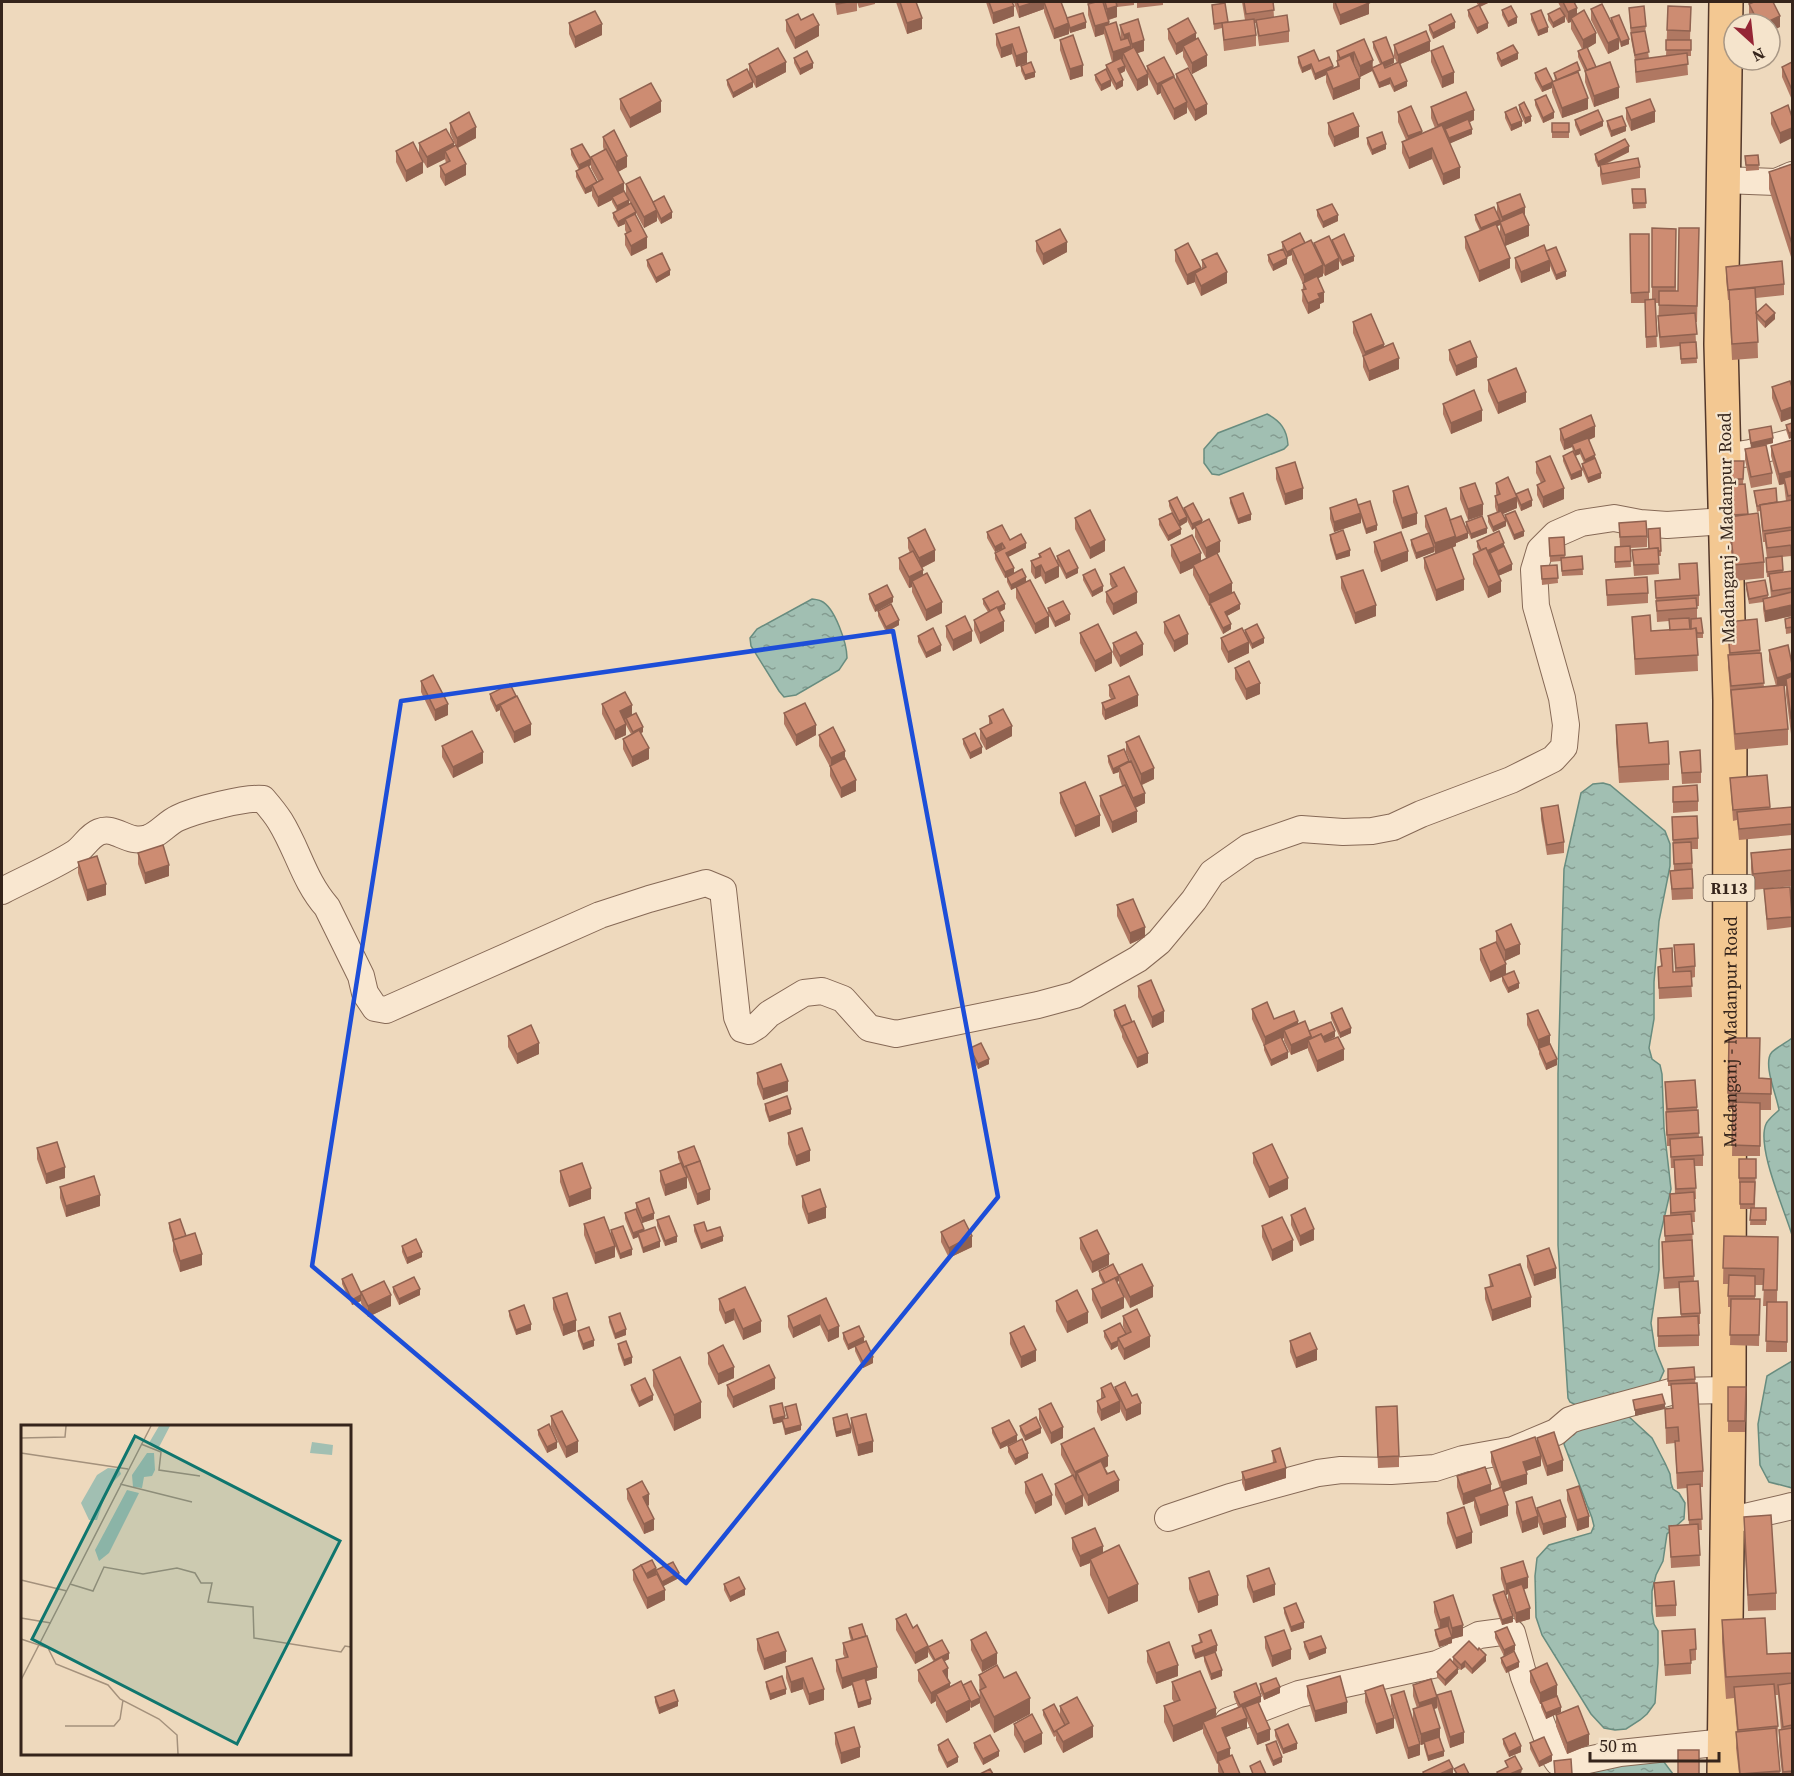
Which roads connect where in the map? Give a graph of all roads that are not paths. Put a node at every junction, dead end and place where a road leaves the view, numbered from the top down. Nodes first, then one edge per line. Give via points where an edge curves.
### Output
1 (1726, 2) edge
2 (1792, 176) edge
3 (1723, 180) junction
4 (1792, 442) edge
5 (1724, 457) junction
6 (1725, 521) junction
7 (2, 891) edge
8 (1729, 1390) junction
9 (1792, 1506) edge
10 (1168, 1518) dead end
11 (1728, 1521) junction
12 (1204, 1732) edge
13 (1725, 1743) junction
14 (1725, 1774) edge

1 - 3 main road, Madanganj - Madanpur Road / R113
2 - 3 street via 1776,182
3 - 5 main road, Madanganj - Madanpur Road / R113
4 - 5 street
5 - 6 main road, Madanganj - Madanpur Road / R113
6 - 7 street via 1667,525 1614,518 1581,523 1556,534 1540,550 1534,570 1536,606 1566,725 1564,747 1553,759 1393,827 1343,832 1301,829 1249,847 1212,873 1159,942 1138,959 1075,995 1038,1005 896,1034 869,1028 843,999 822,991 804,993 768,1014 749,1031 742,1029 736,1017 723,890 706,883 600,915 386,1010 375,1008 327,907 304,874 280,822 263,798 177,818 145,839 133,840 110,830 100,831 76,852
6 - 8 main road, Madanganj - Madanpur Road / R113 via 1730,700
8 - 10 street via 1674,1391 1579,1416 1556,1432 1513,1450 1435,1468 1318,1473
8 - 11 main road, Madanganj - Madanpur Road / R113
9 - 11 street
11 - 13 main road, Madanganj - Madanpur Road / R113
12 - 13 street via 1299,1694 1437,1665 1455,1656 1479,1635 1509,1631 1558,1762
13 - 14 main road, Madanganj - Madanpur Road / R113

